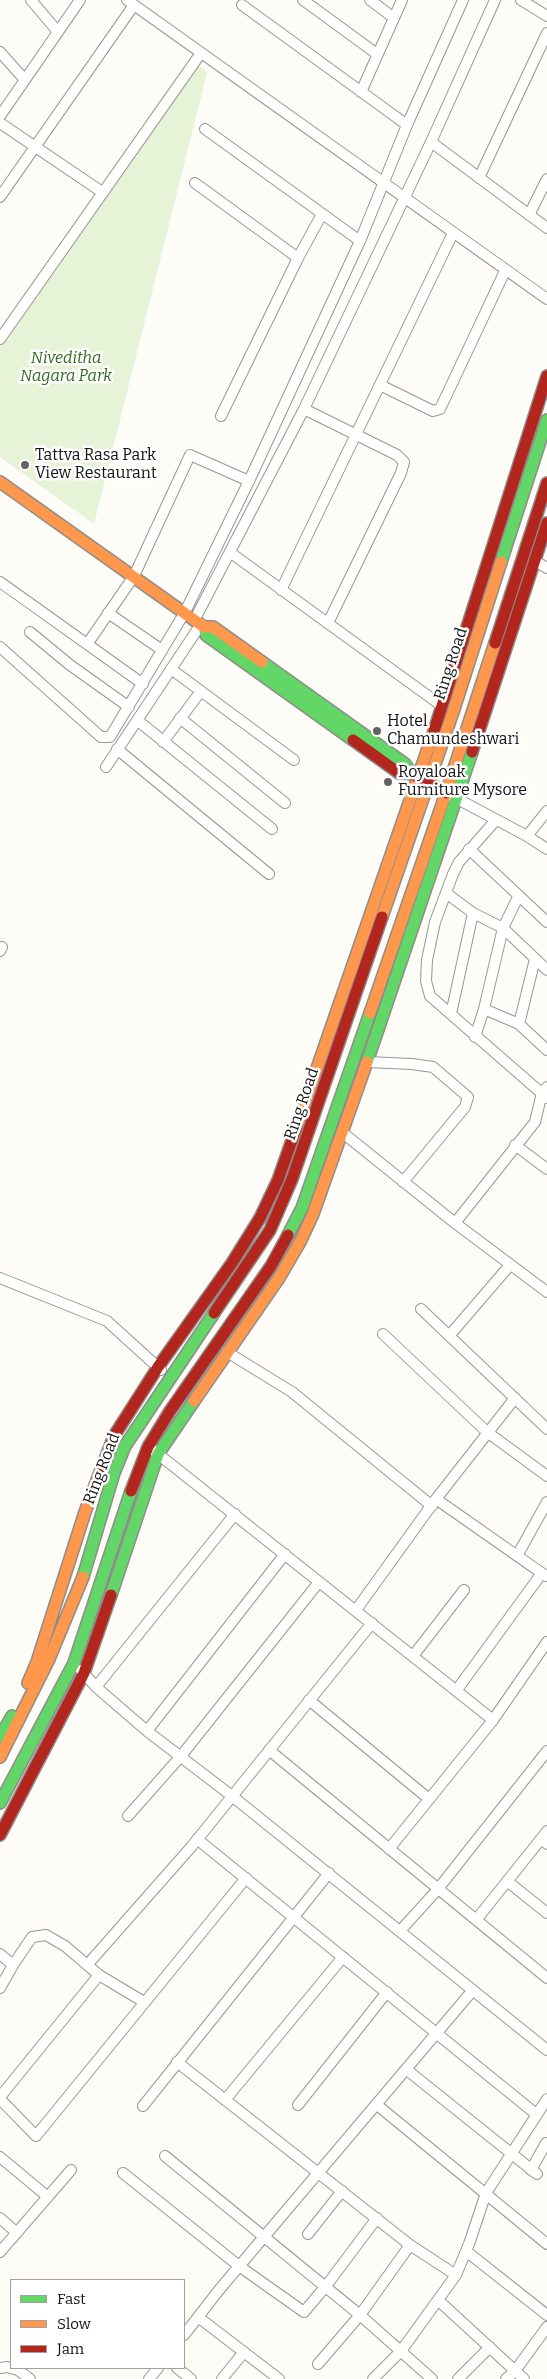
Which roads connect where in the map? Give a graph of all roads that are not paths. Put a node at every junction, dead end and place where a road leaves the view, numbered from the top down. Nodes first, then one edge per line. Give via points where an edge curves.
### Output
1 (31, 0) edge
2 (80, 0) edge
3 (303, 0) edge
4 (370, 0) edge
5 (402, 0) edge
6 (463, 0) edge
7 (494, 0) edge
8 (521, 0) edge
9 (130, 2) edge
10 (242, 5) dead end
11 (547, 16) edge
12 (394, 18) junction
13 (58, 32) junction
14 (547, 33) edge
15 (0, 52) edge
16 (201, 53) junction
17 (378, 54) junction
18 (25, 80) junction
19 (361, 92) junction
20 (0, 116) edge
21 (0, 122) edge
22 (407, 126) junction
23 (205, 129) dead end
24 (431, 142) junction
25 (35, 148) junction
26 (479, 178) junction
27 (547, 179) edge
28 (195, 183) dead end
29 (384, 183) junction
30 (102, 192) junction
31 (0, 197) edge
32 (403, 198) junction
33 (322, 214) junction
34 (529, 215) junction
35 (547, 228) edge
36 (453, 233) junction
37 (360, 241) junction
38 (298, 258) junction
39 (505, 271) junction
40 (547, 299) edge
41 (0, 339) edge
42 (547, 376) edge
43 (380, 385) junction
44 (304, 409) junction
45 (221, 416) dead end
46 (547, 420) edge
47 (356, 435) junction
48 (249, 481) junction
49 (0, 482) edge
50 (547, 483) edge
51 (547, 523) edge
52 (231, 552) junction
53 (535, 561) junction
54 (547, 568) edge
55 (134, 576) junction
56 (0, 582) edge
57 (282, 590) junction
58 (185, 612) junction
59 (108, 613) junction
60 (328, 622) junction
61 (200, 623) junction
62 (30, 632) dead end
63 (88, 643) junction
64 (0, 647) edge
65 (162, 650) junction
66 (171, 669) junction
67 (143, 684) junction
68 (200, 691) junction
69 (442, 706) junction
70 (129, 707) junction
71 (180, 718) junction
72 (137, 720) junction
73 (162, 742) junction
74 (117, 749) junction
75 (294, 760) dead end
76 (106, 767) dead end
77 (420, 778) junction
78 (446, 793) junction
79 (457, 799) junction
80 (285, 803) dead end
81 (547, 811) edge
82 (496, 820) junction
83 (272, 829) dead end
84 (526, 836) junction
85 (469, 849) junction
86 (547, 849) edge
87 (269, 874) dead end
88 (446, 893) junction
89 (518, 897) junction
90 (473, 913) junction
91 (547, 922) edge
92 (503, 928) junction
93 (535, 959) junction
94 (547, 970) edge
95 (484, 1009) junction
96 (451, 1014) junction
97 (519, 1024) junction
98 (475, 1037) junction
99 (547, 1050) edge
100 (367, 1062) junction
101 (545, 1093) edge
102 (343, 1134) junction
103 (515, 1145) junction
104 (547, 1169) edge
105 (403, 1182) junction
106 (455, 1222) junction
107 (510, 1265) junction
108 (0, 1278) edge
109 (547, 1292) edge
110 (421, 1310) dead end
111 (383, 1334) dead end
112 (448, 1336) junction
113 (227, 1352) junction
114 (158, 1367) junction
115 (169, 1378) junction
116 (515, 1398) junction
117 (547, 1429) edge
118 (487, 1432) junction
119 (153, 1450) junction
120 (547, 1476) edge
121 (434, 1502) junction
122 (547, 1502) edge
123 (235, 1514) junction
124 (285, 1554) junction
125 (517, 1556) junction
126 (544, 1575) edge
127 (319, 1582) junction
128 (464, 1590) dead end
129 (356, 1610) junction
130 (372, 1623) junction
131 (547, 1642) edge
132 (413, 1656) junction
133 (74, 1663) junction
134 (84, 1673) junction
135 (96, 1687) junction
136 (456, 1690) junction
137 (309, 1700) junction
138 (493, 1720) junction
139 (147, 1731) junction
140 (0, 1737) edge
141 (268, 1750) junction
142 (547, 1750) edge
143 (181, 1756) junction
144 (0, 1757) edge
145 (232, 1796) junction
146 (429, 1799) junction
147 (0, 1803) edge
148 (128, 1816) dead end
149 (0, 1835) edge
150 (545, 1838) edge
151 (197, 1839) junction
152 (389, 1849) junction
153 (329, 1874) junction
154 (246, 1878) junction
155 (507, 1881) junction
156 (438, 1889) junction
157 (547, 1914) edge
158 (294, 1916) junction
159 (476, 1920) junction
160 (400, 1931) junction
161 (0, 1954) edge
162 (343, 1956) junction
163 (88, 1964) junction
164 (13, 1965) junction
165 (99, 1975) junction
166 (547, 1978) edge
167 (0, 1988) edge
168 (473, 1990) junction
169 (387, 1992) junction
170 (144, 2002) junction
171 (438, 2033) junction
172 (547, 2050) edge
173 (177, 2062) junction
174 (407, 2070) junction
175 (0, 2098) edge
176 (547, 2099) edge
177 (225, 2100) junction
178 (298, 2105) dead end
179 (377, 2105) junction
180 (143, 2106) dead end
181 (536, 2114) junction
182 (546, 2143) edge
183 (510, 2154) junction
184 (165, 2156) dead end
185 (0, 2157) edge
186 (71, 2170) dead end
187 (123, 2173) dead end
188 (319, 2174) junction
189 (342, 2191) junction
190 (486, 2193) junction
191 (48, 2197) junction
192 (0, 2218) edge
193 (377, 2218) junction
194 (17, 2234) junction
195 (308, 2234) dead end
196 (266, 2236) junction
197 (547, 2244) edge
198 (410, 2245) junction
199 (466, 2251) junction
200 (0, 2252) edge
201 (239, 2266) junction
202 (456, 2275) junction
203 (326, 2286) junction
204 (439, 2301) junction
205 (360, 2315) junction
206 (547, 2315) edge
207 (198, 2317) junction
208 (547, 2327) edge
209 (185, 2334) edge
210 (490, 2347) junction
211 (401, 2351) junction
212 (244, 2352) junction
213 (318, 2364) dead end
214 (14, 2369) edge
215 (157, 2369) edge
216 (178, 2369) edge
217 (515, 2371) junction
218 (30, 2379) edge
219 (149, 2379) edge
220 (191, 2379) edge
221 (222, 2379) edge
222 (279, 2379) edge
223 (373, 2379) edge
224 (432, 2379) edge
225 (458, 2379) edge
226 (506, 2379) edge
227 (524, 2379) edge

1 - 13 street
2 - 13 street
3 - 17 street
4 - 12 street
5 - 12 street
6 - 22 street
7 - 24 street
8 - 11 street
9 - 16 street
9 - 25 street
10 - 19 street
12 - 17 street
13 - 18 street
14 - 26 street
15 - 18 street
16 - 29 street
16 - 30 street
17 - 19 street
18 - 20 street
19 - 22 street
21 - 25 street
22 - 29 street
23 - 33 street
24 - 26 street
24 - 32 street
25 - 30 street
25 - 31 street
26 - 34 street
27 - 34 street
28 - 38 street
29 - 32 street
29 - 37 street
30 - 41 street
32 - 36 street
32 - 44 street
33 - 37 street
33 - 38 street
34 - 35 street
36 - 39 street
36 - 43 street
37 - 48 street
38 - 45 street
39 - 40 street
39 - 43 street via 440,409 433,411
42 - 69 main road
43 - 47 street
44 - 47 street
44 - 52 street
46 - 77 main road, Ring Road
47 - 57 street
47 - 60 street via 397,455 404,466
48 - 55 street via 190,455
48 - 58 street
49 - 55 main road
50 - 78 main road
51 - 53 main road
52 - 57 street
52 - 61 street
53 - 54 street
53 - 79 main road
55 - 58 main road
55 - 59 street
56 - 63 street
57 - 60 street
58 - 61 main road
58 - 65 street
59 - 63 street
59 - 65 street
60 - 69 street
61 - 66 street
61 - 77 main road via 213,627
62 - 70 street
63 - 67 street
64 - 70 street via 101,737 110,737
65 - 67 street
66 - 68 street
66 - 72 street
67 - 70 street
68 - 71 street
68 - 75 street
69 - 77 main road
71 - 73 street
71 - 80 street
72 - 73 street
72 - 74 street
73 - 83 street
74 - 76 street
74 - 87 street
77 - 78 main road
77 - 114 main road via 269,1199 232,1263
77 - 115 main road, Ring Road via 302,1152 278,1213 254,1256
78 - 79 street
78 - 119 main road via 302,1208 271,1266 170,1410
79 - 82 street
79 - 100 main road
81 - 84 street
82 - 84 street
82 - 85 street
84 - 86 street
85 - 88 street via 459,862
85 - 89 street
88 - 90 street
88 - 96 street via 435,922 426,982 430,996
89 - 91 street
89 - 92 street
90 - 92 street
90 - 96 street
92 - 93 street
92 - 95 street
93 - 94 street
93 - 97 street
95 - 97 street
95 - 98 street
96 - 98 street
97 - 99 street
98 - 101 street
100 - 102 main road
100 - 105 street via 433,1067 468,1097 464,1107
101 - 103 street via 535,1122
102 - 105 street
102 - 113 main road via 300,1242
103 - 104 street
103 - 106 street
105 - 106 street
106 - 107 street
107 - 109 street
107 - 112 street
108 - 114 street via 108,1321
110 - 112 street
111 - 118 street
112 - 116 street
113 - 119 main road
113 - 121 street via 292,1392
114 - 115 street
114 - 140 main road via 114,1436 85,1512 37,1662
115 - 144 main road, Ring Road via 125,1446 86,1571 49,1659
116 - 117 street
116 - 118 street
118 - 120 street
118 - 121 street
119 - 123 street
119 - 133 main road via 134,1481
119 - 134 main road
121 - 125 street
121 - 129 street
122 - 125 street
123 - 124 street
123 - 135 street
124 - 127 street
124 - 139 street
125 - 126 street
126 - 136 street
127 - 129 street
127 - 143 street
128 - 132 street
129 - 130 street
130 - 132 street
130 - 137 street
131 - 138 street
132 - 136 street
133 - 134 street
133 - 147 main road
134 - 135 street
134 - 149 main road
135 - 139 street
136 - 138 street
137 - 141 street
137 - 146 street
138 - 146 street
139 - 143 street
141 - 145 street
141 - 152 street
142 - 156 street
143 - 145 street
143 - 148 street
145 - 151 street
145 - 153 street
146 - 152 street
150 - 155 street
151 - 154 street
151 - 163 street
152 - 156 street
153 - 158 street
153 - 160 street
154 - 158 street
154 - 170 street
155 - 157 street
155 - 159 street
156 - 159 street
156 - 160 street
158 - 162 street
158 - 173 street
159 - 166 street
160 - 168 street
161 - 164 street
162 - 169 street
162 - 177 street
163 - 164 street via 46,1935 32,1937
163 - 165 street
164 - 167 street
165 - 170 street
165 - 175 street
168 - 171 street
168 - 172 street
169 - 171 street
169 - 178 street
170 - 175 street via 36,2136
171 - 174 street
171 - 181 street
173 - 177 street
173 - 180 street
174 - 179 street
174 - 183 street
176 - 181 street
177 - 188 street
179 - 188 street
179 - 190 street
181 - 183 street
182 - 183 street via 534,2172
183 - 190 street
184 - 196 street
185 - 191 street
186 - 191 street
187 - 201 street
188 - 189 street
188 - 196 street
189 - 193 street
189 - 195 street
190 - 197 street
190 - 199 street
191 - 194 street
192 - 194 street
193 - 198 street
193 - 203 street
194 - 200 street
196 - 201 street
196 - 203 street
198 - 202 street
198 - 205 street
199 - 202 street
199 - 206 street
201 - 203 street via 304,2312
201 - 207 street
202 - 204 street
203 - 205 street
204 - 210 street
204 - 211 street
205 - 211 street
205 - 213 street
207 - 209 street
207 - 212 street
208 - 217 street
210 - 217 street
210 - 225 street
211 - 223 street
211 - 224 street
212 - 221 street
212 - 222 street
214 - 218 street
215 - 219 street
216 - 220 street
217 - 226 street
217 - 227 street

